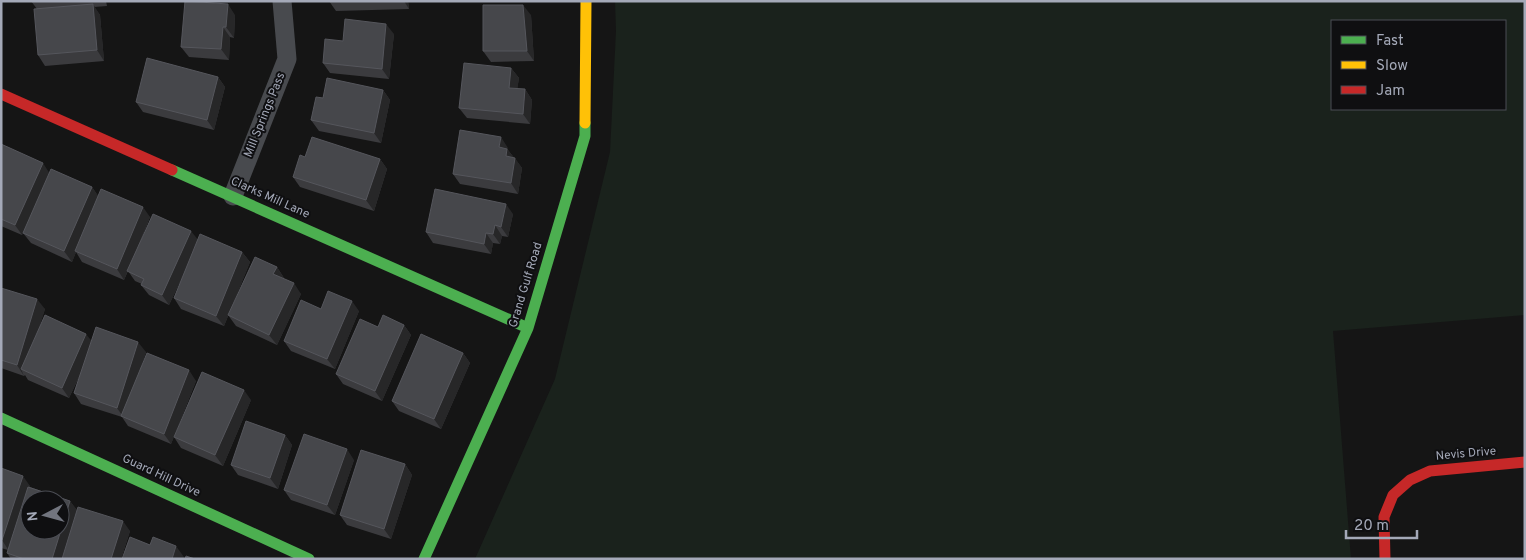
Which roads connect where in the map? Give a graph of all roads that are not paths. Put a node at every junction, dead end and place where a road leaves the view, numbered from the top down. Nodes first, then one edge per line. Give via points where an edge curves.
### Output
1 (282, 1) edge
2 (586, 1) edge
3 (1, 94) edge
4 (233, 196) junction
5 (528, 328) junction
6 (1, 418) edge
7 (1525, 462) edge
8 (309, 559) edge
9 (424, 559) edge
10 (1385, 559) edge

1 - 4 street, Mill Springs Pass via 287,59
2 - 5 street, Grand Gulf Road via 585,136
3 - 4 street, Clarks Mill Lane
4 - 5 street, Clarks Mill Lane
5 - 9 street, Grand Gulf Road
6 - 8 street, Guard Hill Drive
7 - 10 street, Nevis Drive via 1430,471 1410,480 1393,496 1384,517

